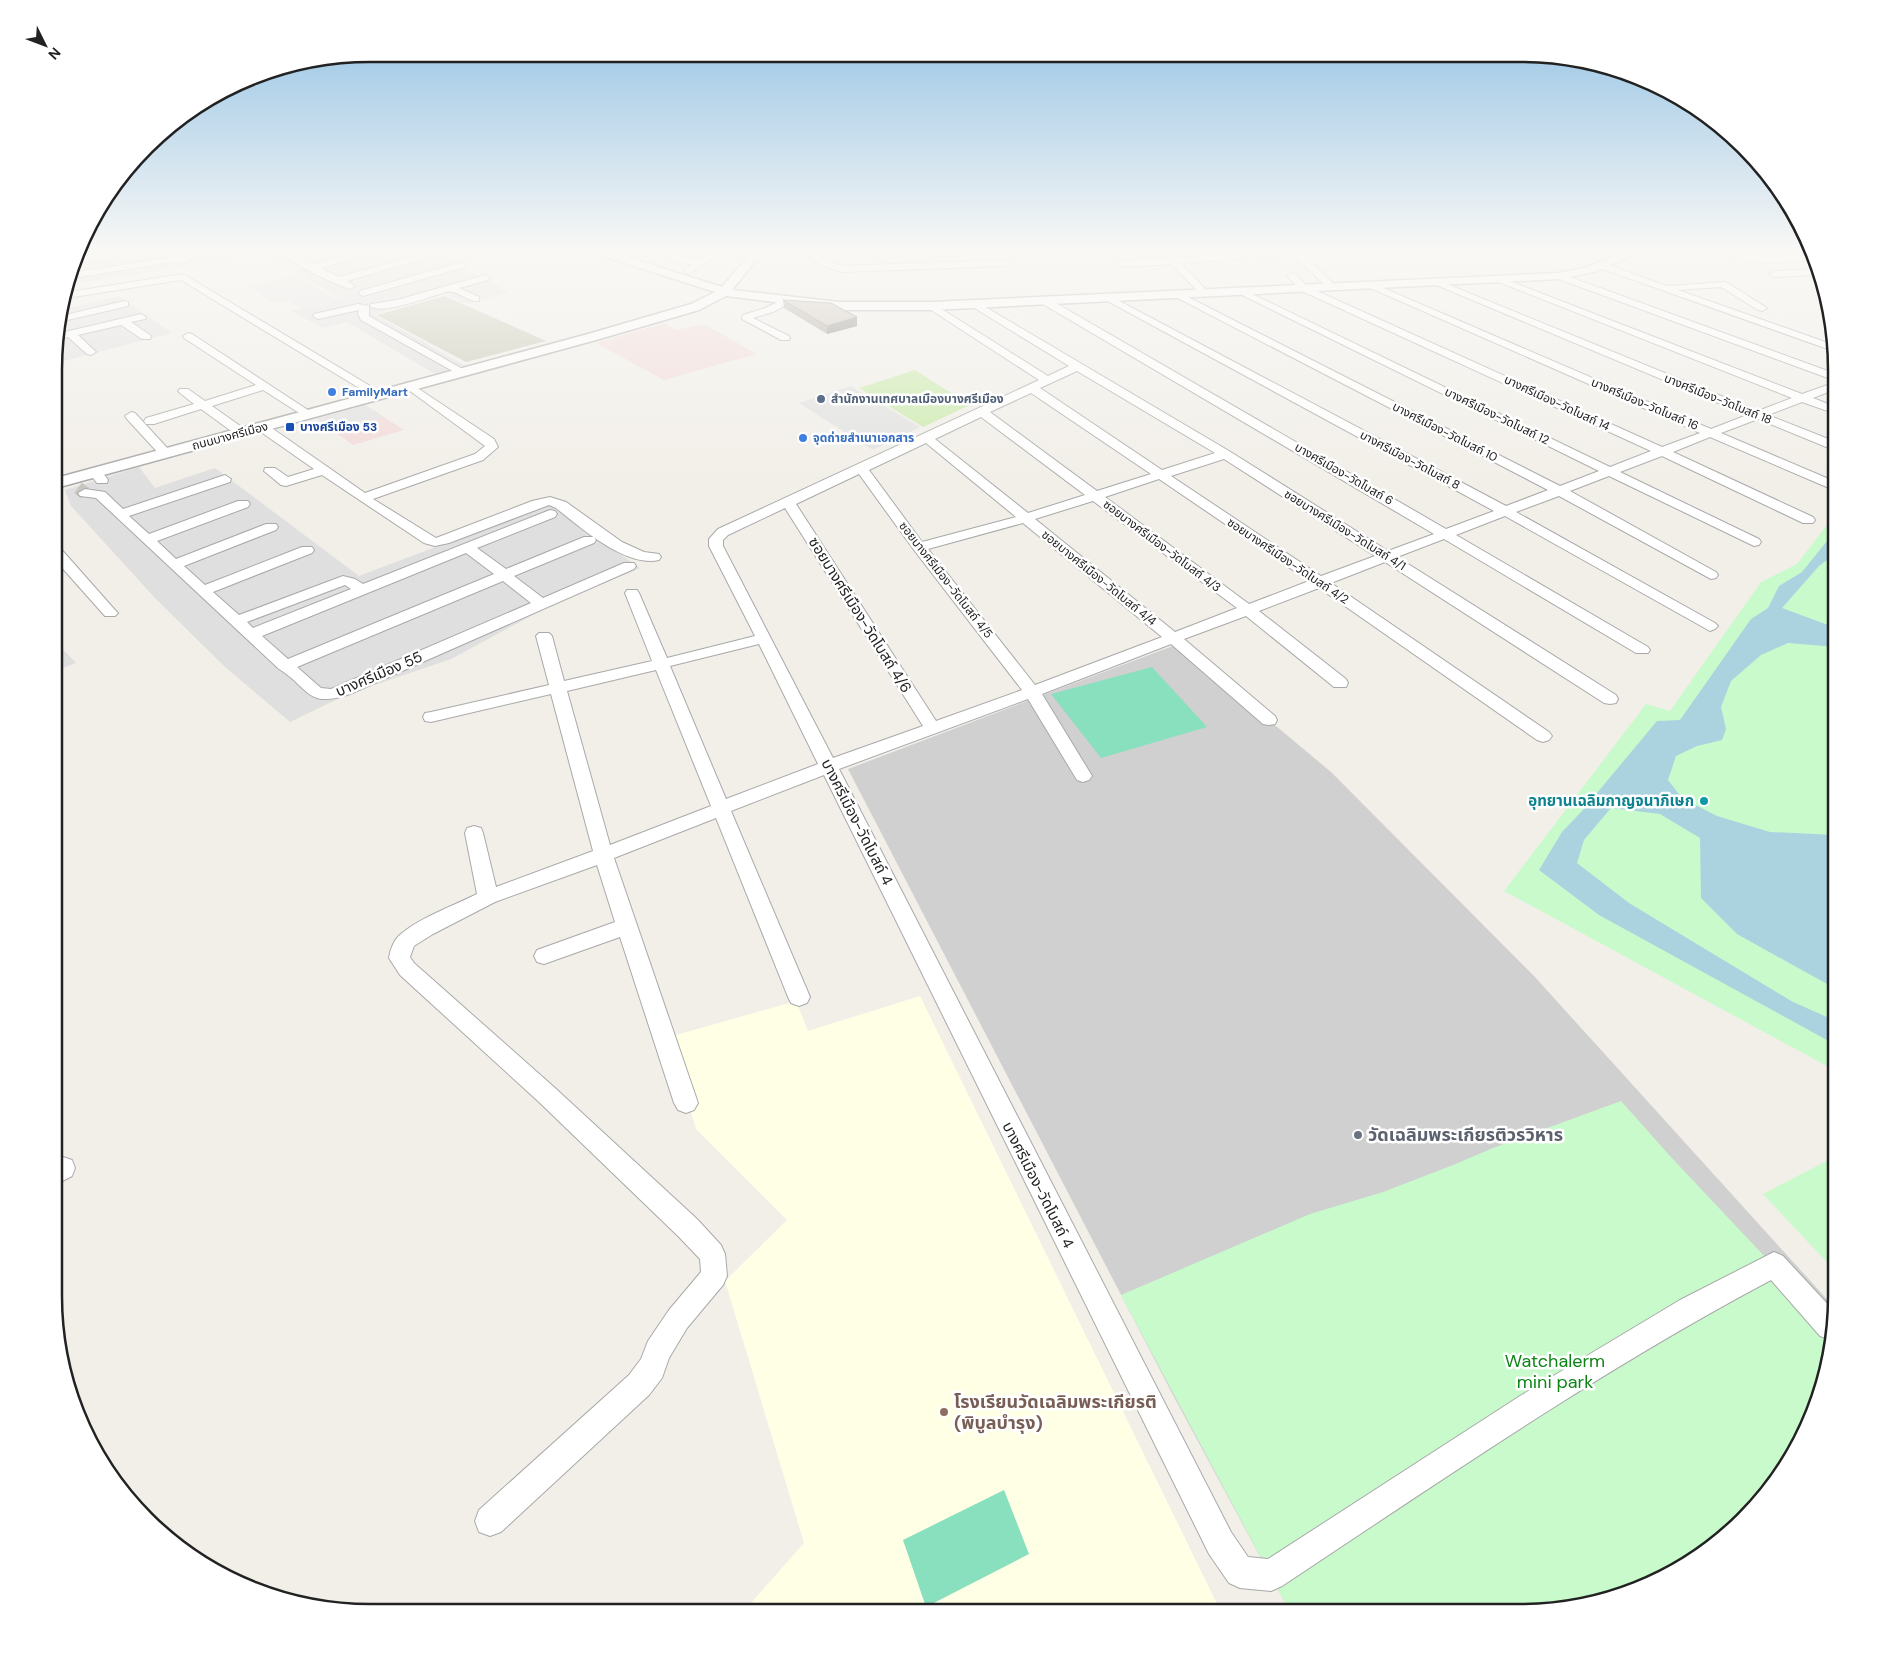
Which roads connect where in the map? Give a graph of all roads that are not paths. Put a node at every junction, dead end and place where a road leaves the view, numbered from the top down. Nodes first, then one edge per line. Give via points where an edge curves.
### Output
1 (99, 328) edge
2 (132, 328) edge
3 (267, 328) edge
4 (383, 328) edge
5 (621, 328) edge
6 (764, 328) edge
7 (966, 328) edge
8 (1013, 328) edge
9 (1091, 328) edge
10 (1163, 328) edge
11 (1241, 328) edge
12 (1315, 328) edge
13 (1391, 328) edge
14 (1467, 328) edge
15 (1545, 328) edge
16 (1621, 328) edge
17 (1700, 328) edge
18 (1776, 328) edge
19 (71, 334) junction
20 (64, 335) edge
21 (188, 336) dead end
22 (146, 337) dead end
23 (785, 338) dead end
24 (1827, 346) edge
25 (91, 352) dead end
26 (1078, 366) junction
27 (462, 372) junction
28 (1828, 375) edge
29 (1046, 380) junction
30 (265, 386) junction
31 (410, 386) junction
32 (1032, 388) junction
33 (1828, 388) edge
34 (184, 390) dead end
35 (378, 395) junction
36 (1802, 398) junction
37 (202, 405) junction
38 (1828, 408) edge
39 (981, 412) junction
40 (308, 414) junction
41 (1757, 415) junction
42 (131, 416) dead end
43 (150, 421) dead end
44 (262, 427) junction
45 (242, 433) junction
46 (1710, 433) junction
47 (927, 438) junction
48 (1828, 444) edge
49 (1660, 452) junction
50 (165, 453) junction
51 (1225, 454) junction
52 (861, 468) junction
53 (324, 470) junction
54 (270, 471) dead end
55 (1610, 471) junction
56 (1161, 475) junction
57 (225, 479) dead end
58 (101, 483) junction
59 (62, 484) tunnel mouth
60 (1828, 484) edge
61 (78, 487) junction
62 (1560, 490) junction
63 (1094, 496) junction
64 (363, 498) junction
65 (788, 502) junction
66 (243, 504) dead end
67 (1505, 511) junction
68 (120, 514) junction
69 (550, 514) dead end
70 (1026, 518) junction
71 (1808, 520) dead end
72 (271, 527) dead end
73 (1446, 534) junction
74 (147, 540) junction
75 (429, 540) joint
76 (588, 540) dead end
77 (1754, 542) dead end
78 (467, 546) junction
79 (919, 547) junction
80 (307, 550) dead end
81 (1387, 556) junction
82 (654, 557) dead end
83 (62, 559) edge
84 (175, 565) junction
85 (629, 566) dead end
86 (506, 575) junction
87 (1711, 575) dead end
88 (1320, 582) junction
89 (361, 590) junction
90 (204, 591) junction
91 (632, 593) dead end
92 (542, 604) junction
93 (1247, 610) junction
94 (110, 613) dead end
95 (237, 621) junction
96 (1710, 626) dead end
97 (250, 635) junction
98 (544, 636) dead end
99 (764, 638) junction
100 (1173, 638) junction
101 (1642, 650) dead end
102 (660, 664) junction
103 (285, 666) junction
104 (1340, 683) dead end
105 (558, 687) junction
106 (1032, 692) junction
107 (1610, 699) dead end
108 (431, 717) dead end
109 (1269, 720) dead end
110 (932, 729) junction
111 (1543, 736) dead end
112 (829, 766) junction
113 (1083, 776) dead end
114 (721, 809) junction
115 (474, 833) dead end
116 (603, 855) junction
117 (488, 897) junction
118 (627, 926) junction
119 (544, 956) dead end
120 (799, 997) dead end
121 (686, 1104) dead end
122 (1826, 1322) edge
123 (490, 1521) dead end

1 - 19 street
2 - 22 street
3 - 35 street
4 - 27 street
5 - 27 street, ถนนบางศรีเมือง
6 - 23 street
7 - 29 street
8 - 26 street
9 - 73 street, บางศรีเมือง-วัดโบสถ์ 6
10 - 67 street, บางศรีเมือง-วัดโบสถ์ 8
11 - 62 street, บางศรีเมือง-วัดโบสถ์ 10
12 - 55 street, บางศรีเมือง-วัดโบสถ์ 12
13 - 49 street, บางศรีเมือง-วัดโบสถ์ 14
14 - 46 street, บางศรีเมือง-วัดโบสถ์ 16
15 - 41 street, บางศรีเมือง-วัดโบสถ์ 18
16 - 36 street
17 - 28 street
18 - 24 street
19 - 20 street
19 - 25 street
21 - 30 street
26 - 29 street, บางศรีเมือง-วัดโบสถ์ 4
26 - 51 street, ซอยบางศรีเมือง-วัดโบสถ์ 4/1
27 - 31 street, ถนนบางศรีเมือง
29 - 32 street, บางศรีเมือง-วัดโบสถ์ 4
30 - 37 street
30 - 40 street
31 - 35 street, ถนนบางศรีเมือง
31 - 64 street via 490,442 492,447 479,457
32 - 39 street, บางศรีเมือง-วัดโบสถ์ 4
32 - 56 street, ซอยบางศรีเมือง-วัดโบสถ์ 4/2
33 - 36 street
34 - 37 street
35 - 40 street, ถนนบางศรีเมือง
36 - 38 street
36 - 41 street
37 - 43 street
37 - 45 street
39 - 47 street, บางศรีเมือง-วัดโบสถ์ 4
39 - 63 street, ซอยบางศรีเมือง-วัดโบสถ์ 4/3
40 - 44 street, ถนนบางศรีเมือง
41 - 46 street
41 - 48 street, บางศรีเมือง-วัดโบสถ์ 18
42 - 50 street
44 - 45 street, ถนนบางศรีเมือง
44 - 53 street
45 - 50 street, ถนนบางศรีเมือง
46 - 49 street
46 - 60 street, บางศรีเมือง-วัดโบสถ์ 16
47 - 52 street, บางศรีเมือง-วัดโบสถ์ 4
47 - 70 street, ซอยบางศรีเมือง-วัดโบสถ์ 4/4
49 - 55 street
49 - 71 street, บางศรีเมือง-วัดโบสถ์ 14
50 - 58 street, ถนนบางศรีเมือง
51 - 56 street
51 - 81 street, ซอยบางศรีเมือง-วัดโบสถ์ 4/1
52 - 65 street, บางศรีเมือง-วัดโบสถ์ 4
52 - 79 street, ซอยบางศรีเมือง-วัดโบสถ์ 4/5
53 - 54 street via 286,482
53 - 64 street
55 - 62 street
55 - 77 street, บางศรีเมือง-วัดโบสถ์ 12
56 - 63 street
56 - 88 street, ซอยบางศรีเมือง-วัดโบสถ์ 4/2
57 - 68 street
58 - 61 street, ถนนบางศรีเมือง
58 - 61 street
58 - 68 street, บางศรีเมือง 55
59 - 61 street, ถนนบางศรีเมือง
62 - 67 street
62 - 87 street, บางศรีเมือง-วัดโบสถ์ 10
63 - 70 street
63 - 93 street, ซอยบางศรีเมือง-วัดโบสถ์ 4/3
64 - 75 street
65 - 99 street, บางศรีเมือง-วัดโบสถ์ 4 via 723,532 716,539 716,546
65 - 110 street, ซอยบางศรีเมือง-วัดโบสถ์ 4/6
66 - 74 street
67 - 73 street
67 - 96 street, บางศรีเมือง-วัดโบสถ์ 8
68 - 74 street, บางศรีเมือง 55
69 - 78 street
70 - 79 street
70 - 100 street, ซอยบางศรีเมือง-วัดโบสถ์ 4/4
72 - 84 street
73 - 81 street
73 - 101 street, บางศรีเมือง-วัดโบสถ์ 6
74 - 84 street, บางศรีเมือง 55
75 - 82 street via 444,540 550,501 561,505 628,551
76 - 86 street
78 - 86 street
78 - 89 street
79 - 106 street, ซอยบางศรีเมือง-วัดโบสถ์ 4/5
80 - 90 street
81 - 88 street
81 - 107 street, ซอยบางศรีเมือง-วัดโบสถ์ 4/1
83 - 94 street
84 - 90 street, บางศรีเมือง 55
85 - 92 street, บางศรีเมือง 55
86 - 92 street
86 - 103 street
88 - 93 street
88 - 111 street, ซอยบางศรีเมือง-วัดโบสถ์ 4/2
89 - 95 street via 343,580
89 - 97 street
90 - 95 street, บางศรีเมือง 55
91 - 102 street
92 - 103 street, บางศรีเมือง 55 via 332,695 321,696
93 - 100 street
93 - 104 street, ซอยบางศรีเมือง-วัดโบสถ์ 4/3
95 - 97 street, บางศรีเมือง 55
97 - 103 street, บางศรีเมือง 55
98 - 105 street
99 - 102 street
99 - 112 street, บางศรีเมือง-วัดโบสถ์ 4
100 - 106 street
100 - 109 street, ซอยบางศรีเมือง-วัดโบสถ์ 4/4
102 - 105 street
102 - 114 street
105 - 108 street
105 - 116 street
106 - 110 street
106 - 113 street, ซอยบางศรีเมือง-วัดโบสถ์ 4/5
110 - 112 street
112 - 114 street
112 - 122 street, บางศรีเมือง-วัดโบสถ์ 4 via 1216,1534 1240,1572 1271,1576 1530,1406 1689,1310 1774,1266
114 - 116 street
114 - 120 street
115 - 117 street
116 - 117 street
116 - 118 street
117 - 123 street via 408,940 399,958 407,969 688,1228 712,1254 714,1276 678,1319 658,1351 652,1368 639,1385
118 - 119 street
118 - 121 street

